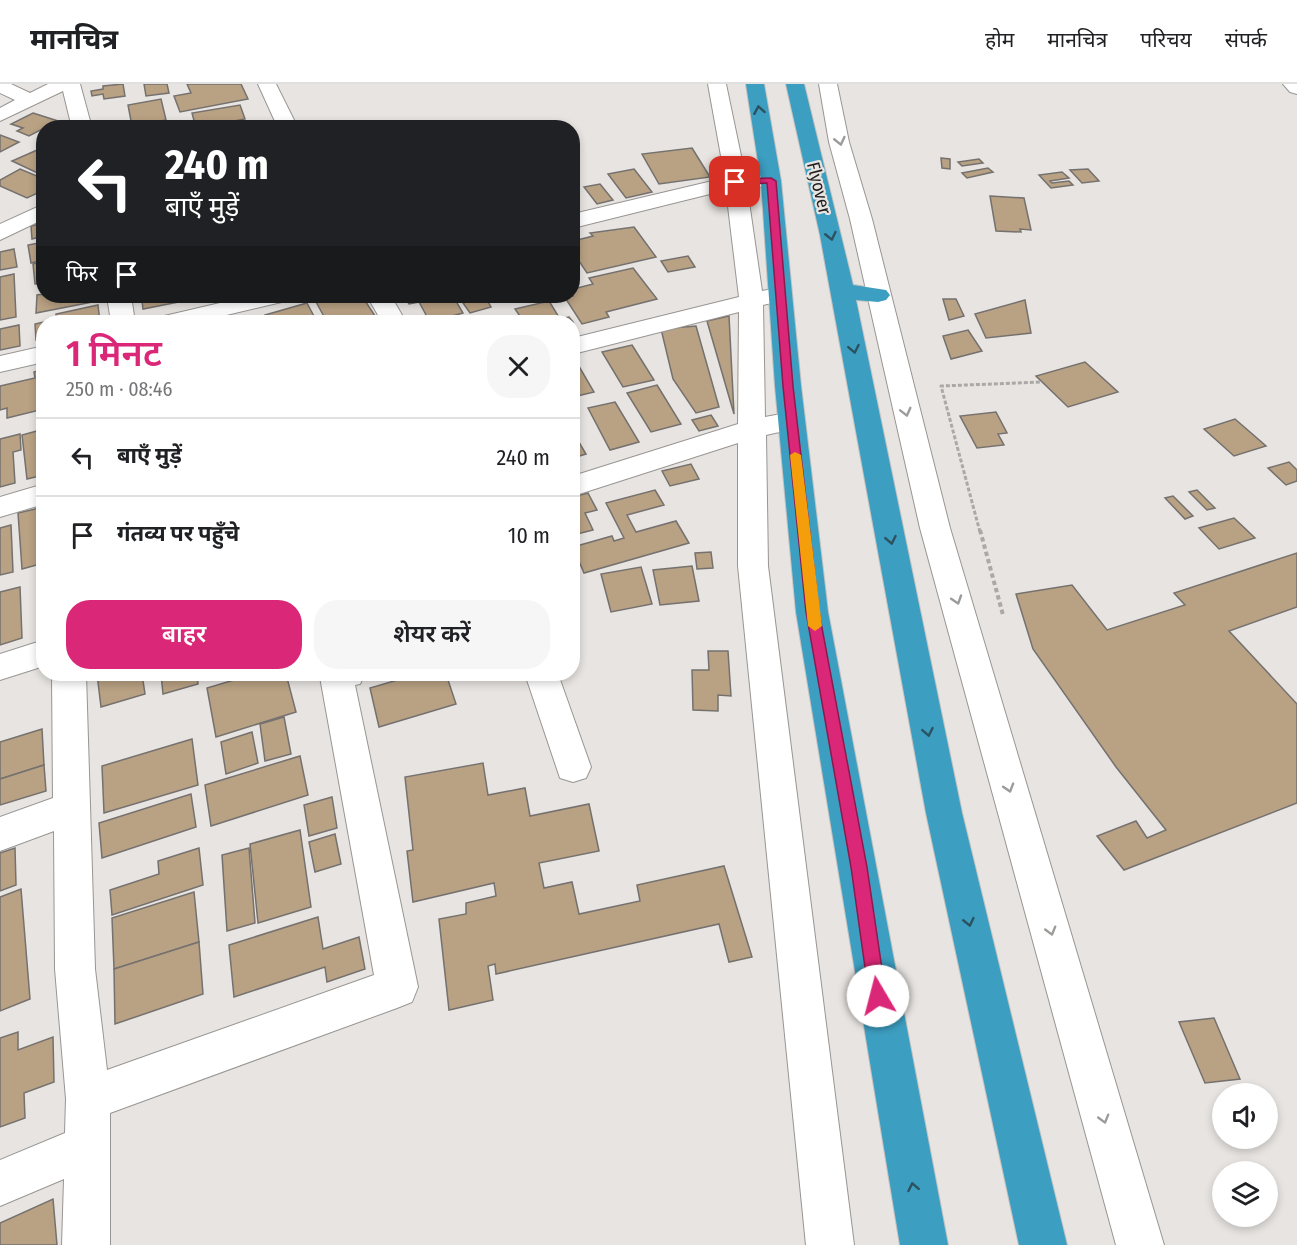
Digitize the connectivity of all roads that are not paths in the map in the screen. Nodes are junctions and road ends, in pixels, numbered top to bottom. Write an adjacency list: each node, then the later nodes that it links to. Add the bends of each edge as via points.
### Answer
1 (63, 84): 11 (street)
2 (71, 84): 14 (street)
3 (267, 84): 15 (street)
4 (717, 84): 17 (street)
5 (755, 84): 16 (highway, one-way to 5)
6 (795, 84): 21 (highway, Flyover, one-way to 21)
7 (828, 84): 22 (street, one-way to 22)
8 (1292, 84): 10 (street)
9 (0, 86): 11 (street)
10 (1297, 88)
11 (25, 97): 12 (street); 13 (street)
12 (0, 104)
13 (0, 115)
14 (80, 120)
15 (284, 120)
16 (771, 181): 17 (street); 23 (highway)
17 (735, 182): 19 (street); 23 (street)
18 (36, 214): 20 (street)
19 (580, 219)
20 (0, 233)
21 (842, 291): 22 (highway); 48 (highway, Flyover, one-way to 48, via 944,813)
22 (878, 295): 49 (street, one-way to 49, via 934,528)
23 (766, 297): 26 (street); 29 (highway); 30 (street)
24 (249, 303): 25 (street)
25 (198, 315)
26 (580, 344)
27 (36, 356): 28 (street)
28 (0, 364)
29 (792, 421): 30 (street); 47 (highway, one-way to 29, via 812,612)
30 (752, 429): 31 (street); 46 (street, via 753,566)
31 (580, 484)
32 (36, 496): 33 (street)
33 (0, 507)
34 (36, 656): 35 (street)
35 (0, 667)
36 (69, 681): 40 (street)
37 (338, 681): 42 (street, via 397,987)
38 (544, 681): 39 (street)
39 (573, 767)
40 (72, 807): 41 (street); 42 (street, via 75,969)
41 (0, 834)
42 (88, 1098): 43 (street)
43 (87, 1147): 44 (street); 45 (street)
44 (0, 1183)
45 (86, 1245)
46 (830, 1245)
47 (924, 1245)
48 (1043, 1245)
49 (1140, 1245)

